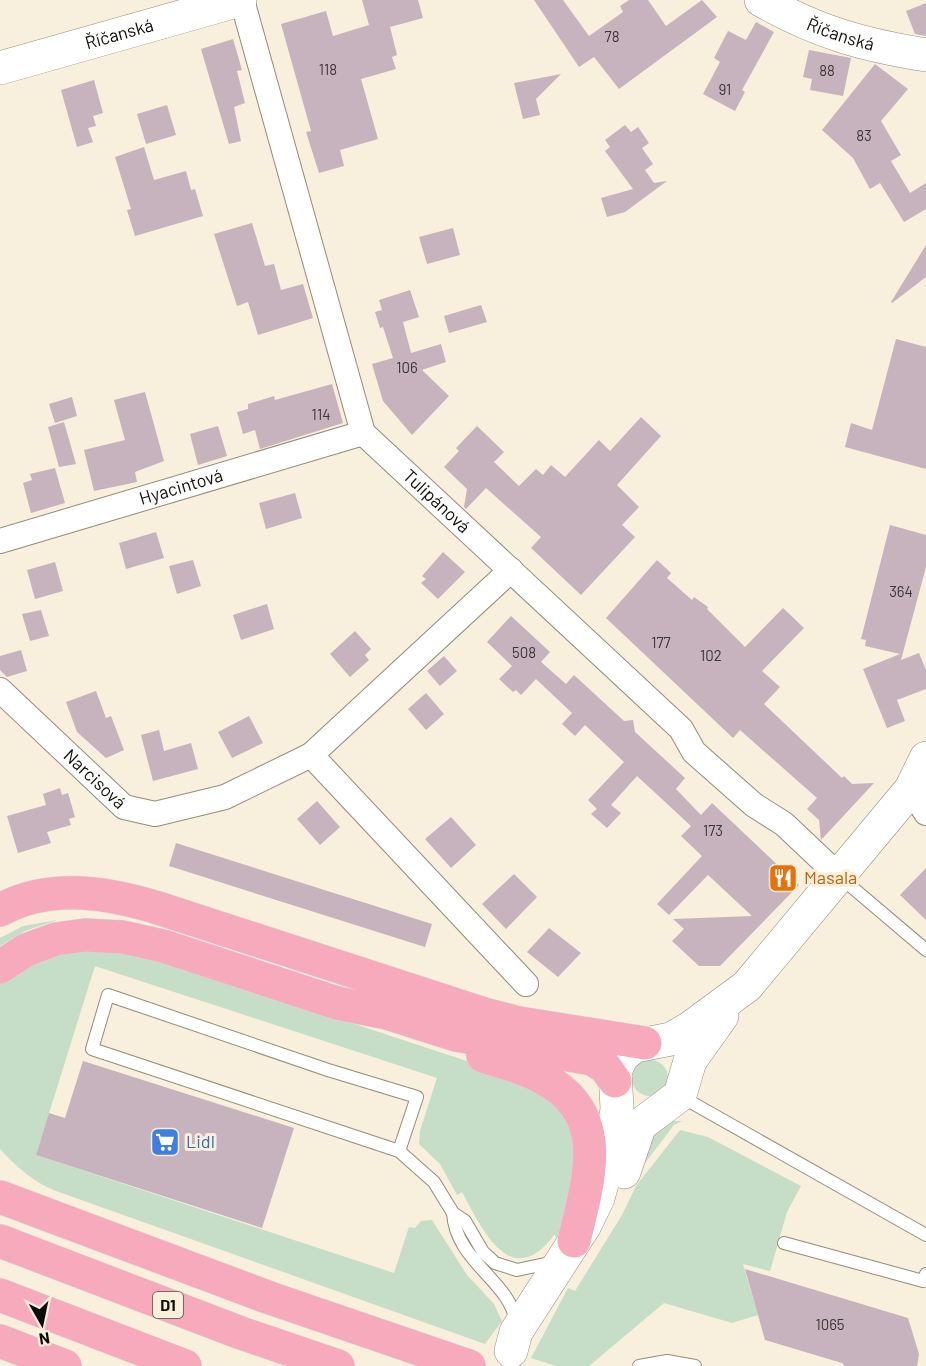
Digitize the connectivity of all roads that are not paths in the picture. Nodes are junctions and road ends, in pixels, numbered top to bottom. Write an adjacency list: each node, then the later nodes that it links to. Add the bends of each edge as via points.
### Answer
1 (241, 0): 4 (street, Říčanská); 5 (street)
2 (761, 0): 3 (street, Říčanská, via 837,37)
3 (926, 55)
4 (0, 68)
5 (363, 433): 6 (street, Hyacintová); 7 (street, Tulipánová)
6 (0, 541)
7 (511, 570): 9 (street, Narcisová); 12 (street, Tulipánová, via 681,729 694,752 754,806 784,824)
8 (0, 690): 9 (street, Narcisová, via 124,807 154,814 225,797)
9 (311, 755): 16 (street)
10 (926, 758): 11 (street)
11 (919, 801): 12 (street)
12 (839, 876): 14 (lane); 17 (street)
13 (0, 910): 19 (highway, via 54,893 114,897 484,1014)
14 (926, 950)
15 (0, 967): 18 (highway, via 26,950 56,939 114,936 163,946)
16 (526, 984)
17 (744, 989): 19 (street, via 671,1039); 21 (street, via 695,1050)
18 (338, 1003): 20 (highway, via 387,1013 471,1039 592,1059 605,1067); 30 (highway, via 383,1025 537,1075 567,1095 585,1124 591,1158)
19 (650, 1043): 20 (street, via 635,1046 622,1056 615,1072); 21 (street, via 673,1051 683,1067)
20 (616, 1085): 21 (street, via 622,1098 637,1109); 30 (street, via 613,1144 604,1182 592,1212)
21 (674, 1095): 26 (lane); 33 (street, via 640,1125 620,1184 593,1238 530,1335 511,1350)
22 (399, 1151): 22 (lane, via 417,1097 108,995 92,1049); 25 (lane, via 434,1182)
23 (0, 1174): 27 (highway)
24 (0, 1197): 27 (highway)
25 (453, 1213): 30 (lane, via 465,1221 488,1258 502,1266 527,1269); 33 (lane, via 453,1226 472,1260 514,1312)
26 (926, 1235)
27 (104, 1236): 38 (highway)
28 (0, 1241): 37 (highway, D1)
29 (784, 1243): 31 (lane, via 923,1281)
30 (568, 1250): 33 (street)
31 (926, 1274)
32 (0, 1295): 36 (highway)
33 (516, 1332)
34 (0, 1341): 35 (highway)
35 (65, 1366)
36 (185, 1366)
37 (338, 1366)
38 (469, 1366)
39 (639, 1366): 40 (lane, via 667,1361)
40 (695, 1366)

